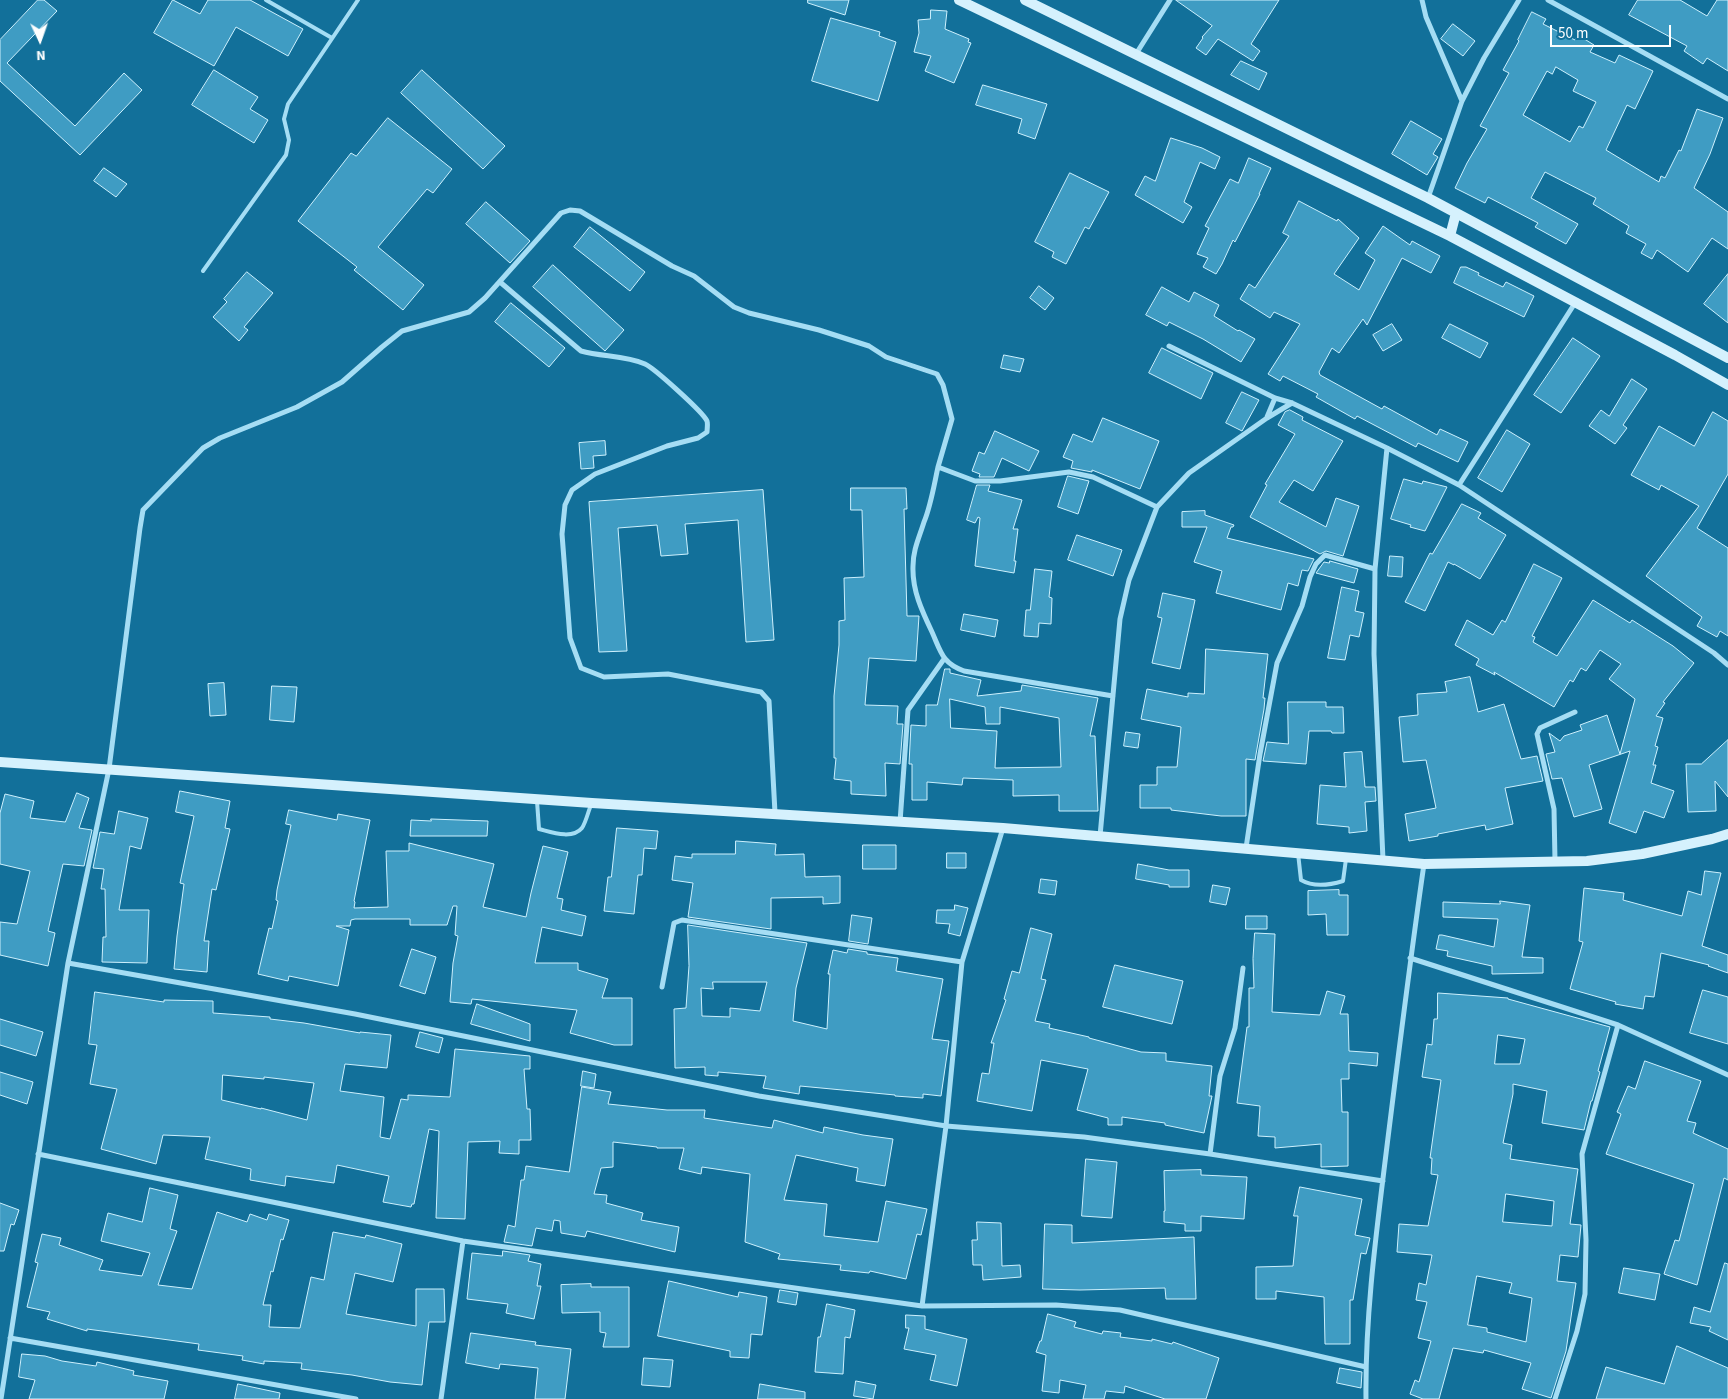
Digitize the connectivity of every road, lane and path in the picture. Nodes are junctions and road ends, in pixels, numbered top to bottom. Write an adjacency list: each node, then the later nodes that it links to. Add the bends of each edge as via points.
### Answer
1 (266, 0): 9 (lane)
2 (358, 0): 9 (lane)
3 (959, 0): 15 (main road)
4 (1025, 0): 10 (main road)
5 (1170, 0): 10 (street)
6 (1422, 0): 12 (street, via 1426,17)
7 (1518, 0): 12 (street)
8 (1548, 0): 11 (street)
9 (332, 38): 16 (lane, via 288,104 284,119 289,140 286,155)
10 (1136, 54): 13 (main road)
11 (1728, 99)
12 (1462, 101): 13 (street)
13 (1428, 198): 14 (main road)
14 (1456, 213): 15 (main road); 20 (main road)
15 (1450, 236): 18 (main road)
16 (202, 271)
17 (500, 282): 26 (street, via 561,213 580,211 694,276 734,306 749,313 869,346 886,357 936,374 943,384 952,418); 35 (street, via 469,312 402,331 342,382 298,407 220,438 204,448 143,510); 38 (street, via 581,352 646,364 699,410 708,422 707,432 698,438 667,446 594,474 572,490 565,505 562,534 570,638 581,668 604,677 668,674 761,692 769,701)
18 (1575, 303): 21 (main road); 27 (street)
19 (1170, 346): 22 (street)
20 (1728, 358)
21 (1728, 385)
22 (1274, 398): 23 (street); 24 (street)
23 (1292, 403): 24 (street); 25 (street)
24 (1267, 418): 28 (street, via 1188,473)
25 (1387, 448): 27 (street); 29 (street)
26 (938, 467): 28 (street, via 975,481 1070,472 1092,477); 30 (street, via 912,567 920,606)
27 (1459, 485): 31 (street)
28 (1157, 507): 32 (street, via 1125,595)
29 (1375, 569): 43 (street, via 1325,555 1310,576 1302,606 1277,663); 46 (street, via 1374,654)
30 (944, 659): 32 (street, via 964,671); 39 (street, via 908,710)
31 (1728, 665)
32 (1113, 696): 42 (street)
33 (1575, 712): 47 (street, via 1540,728 1537,734 1554,808)
34 (0, 762): 35 (main road)
35 (109, 769): 36 (main road); 51 (street)
36 (536, 799): 37 (main road); 37 (lane, via 539,829 554,833 574,834 582,827)
37 (592, 803): 38 (main road)
38 (775, 813): 39 (main road)
39 (900, 822): 40 (main road)
40 (1003, 828): 42 (main road); 50 (street)
41 (1728, 834): 47 (main road, via 1642,854 1587,861)
42 (1100, 837): 43 (main road)
43 (1246, 848): 44 (main road)
44 (1298, 853): 45 (main road); 45 (lane, via 1301,880 1307,884 1343,881)
45 (1346, 857): 46 (main road)
46 (1383, 860): 48 (main road)
47 (1555, 861): 48 (main road)
48 (1424, 864): 49 (street)
49 (1410, 958): 54 (street); 59 (street)
50 (962, 962): 53 (street, via 682,920 674,923); 56 (street)
51 (68, 964): 56 (street, via 355,1014 759,1096); 57 (street)
52 (1244, 968): 58 (street, via 1235,1028 1220,1076)
53 (662, 987)
54 (1618, 1025): 55 (street); 68 (street, via 1582,1154 1585,1294)
55 (1728, 1074)
56 (946, 1126): 58 (street, via 1084,1137); 61 (street)
57 (38, 1154): 60 (street); 62 (street)
58 (1210, 1154): 59 (street)
59 (1383, 1181): 63 (street)
60 (463, 1241): 61 (street); 66 (street)
61 (922, 1306): 63 (street, via 1056,1305 1120,1310)
62 (10, 1338): 64 (street); 65 (street)
63 (1366, 1367): 67 (street)
64 (1, 1399)
65 (356, 1399)
66 (441, 1399)
67 (1366, 1399)
68 (1555, 1399)

